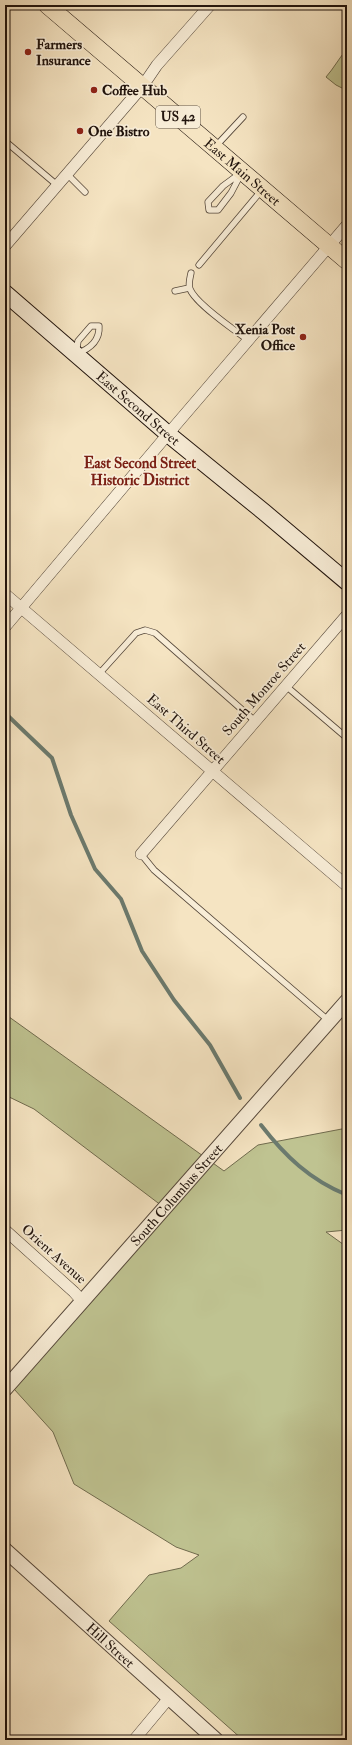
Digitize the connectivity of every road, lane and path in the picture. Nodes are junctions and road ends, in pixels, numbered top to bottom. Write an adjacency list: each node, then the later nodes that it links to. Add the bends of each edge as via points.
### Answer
1 (47, 5): 3 (main road, East Main Street / US 42)
2 (210, 5): 3 (street, via 157,65)
3 (142, 87): 6 (main road, East Main Street / US 42); 8 (street)
4 (243, 117): 6 (lane)
5 (5, 141): 9 (lane)
6 (214, 148): 7 (main road, East Main Street / US 42)
7 (242, 172): 7 (lane, via 223,186 208,202 209,210 218,210); 10 (main road, East Main Street / US 42)
8 (67, 174): 9 (street); 11 (lane)
9 (57, 186): 13 (street)
10 (263, 189): 14 (main road, East Main Street / US 42); 16 (lane)
11 (86, 192)
12 (347, 225): 14 (street)
13 (5, 246)
14 (329, 246): 15 (main road, East Main Street / US 42); 21 (street)
15 (347, 261)
16 (199, 265)
17 (191, 274): 18 (lane)
18 (189, 288): 19 (lane); 21 (lane, via 194,296 224,323)
19 (175, 291)
20 (5, 293): 22 (main road, East Second Street)
21 (248, 340): 23 (street)
22 (76, 354): 22 (lane, via 88,350 100,335 99,326 91,326 78,341); 23 (main road, East Second Street)
23 (168, 434): 24 (main road, East Second Street); 26 (street)
24 (347, 582)
25 (5, 594): 26 (street, East Third Street)
26 (21, 607): 28 (street); 29 (street, East Third Street)
27 (347, 616): 30 (street, South Monroe Street)
28 (5, 628)
29 (99, 674): 31 (lane, via 136,633 144,630 155,633); 33 (street, East Third Street)
30 (286, 686): 31 (street, South Monroe Street); 32 (lane)
31 (256, 722): 33 (street, South Monroe Street)
32 (347, 738)
33 (213, 772): 34 (street, South Monroe Street); 35 (street, East Third Street)
34 (141, 854): 37 (lane, via 154,870)
35 (347, 886)
36 (347, 1001): 37 (street, South Columbus Street)
37 (329, 1021): 39 (street, South Columbus Street)
38 (5, 1230): 39 (street, Orient Avenue)
39 (82, 1302): 40 (street, South Columbus Street)
40 (5, 1389)
41 (5, 1550): 42 (street, Hill Street)
42 (169, 1698): 43 (street); 44 (street, Hill Street)
43 (134, 1740)
44 (216, 1740)

